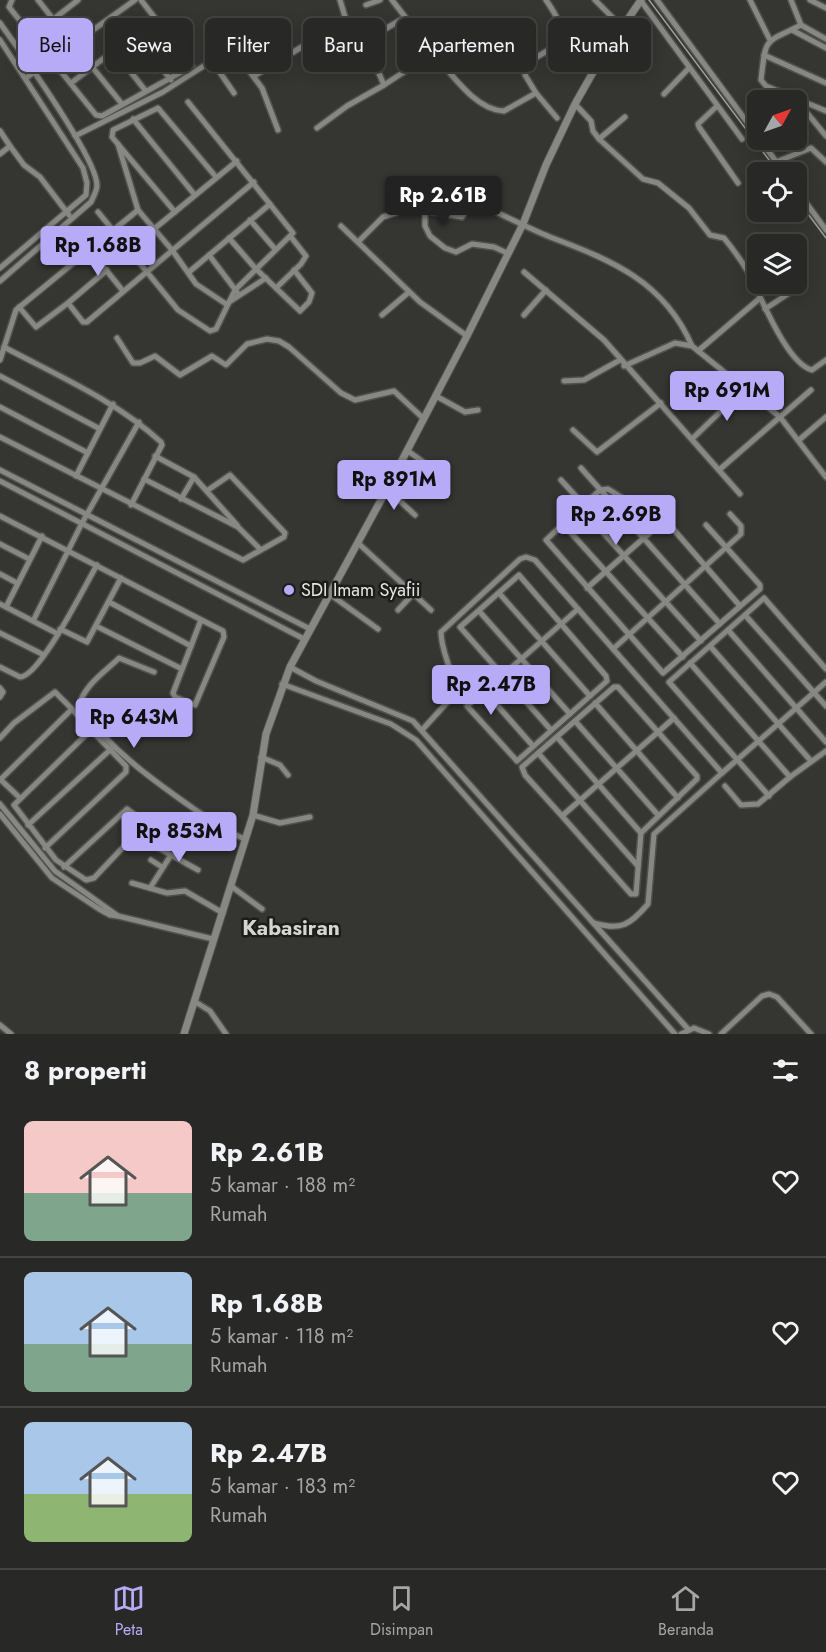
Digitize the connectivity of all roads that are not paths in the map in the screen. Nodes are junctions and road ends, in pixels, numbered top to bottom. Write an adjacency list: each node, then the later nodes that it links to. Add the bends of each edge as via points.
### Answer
1 (12, 0): 18 (street, via 9,7)
2 (38, 0): 19 (street)
3 (135, 0): 28 (street)
4 (141, 0): 21 (street)
5 (340, 0): 22 (street)
6 (380, 0): 16 (street)
7 (392, 0): 23 (street)
8 (546, 0): 36 (street, via 559,23 561,39)
9 (596, 0): 24 (street)
10 (641, 0): 25 (street); 40 (street)
11 (657, 0): 75 (street)
12 (750, 0): 32 (street)
13 (791, 0): 27 (street)
14 (810, 0): 17 (street)
15 (75, 1): 20 (street)
16 (366, 5)
17 (826, 8)
18 (18, 18)
19 (52, 18)
20 (54, 18)
21 (155, 18)
22 (345, 18)
23 (404, 18)
24 (613, 18)
25 (628, 18)
26 (0, 23): 53 (street)
27 (801, 25): 29 (street); 30 (street)
28 (93, 30)
29 (792, 30): 32 (street); 34 (street)
30 (826, 39)
31 (0, 40): 55 (street)
32 (770, 40): 35 (street)
33 (303, 46): 54 (street)
34 (826, 48)
35 (764, 56): 58 (street); 61 (street, via 763,84)
36 (536, 57)
37 (105, 59): 39 (street)
38 (205, 65): 79 (street, via 163,92)
39 (93, 68): 67 (street)
40 (689, 68): 64 (street); 69 (street)
41 (61, 72): 57 (street)
42 (87, 72): 57 (street)
43 (131, 72): 60 (street)
44 (165, 72): 56 (street)
45 (184, 72): 56 (street)
46 (220, 72): 62 (street)
47 (251, 72): 54 (street)
48 (378, 72): 59 (street)
49 (404, 72): 59 (street)
50 (450, 72): 63 (street, via 468,91 496,110 509,110)
51 (526, 72): 63 (street)
52 (595, 72): 68 (street)
53 (34, 73): 55 (street); 79 (street)
54 (254, 76): 77 (street, via 268,100)
55 (26, 78): 95 (street, via 83,168)
56 (171, 80): 60 (street)
57 (71, 83): 67 (street, via 96,115 102,116)
58 (826, 83)
59 (384, 85): 76 (street)
60 (145, 90): 67 (street)
61 (777, 90)
62 (234, 93)
63 (536, 93): 73 (street)
64 (664, 94)
65 (188, 102): 87 (street)
66 (807, 102): 70 (street)
67 (122, 104)
68 (575, 104): 81 (street, via 591,121); 106 (street)
69 (717, 106): 82 (street); 93 (street, via 699,127)
70 (826, 111)
71 (807, 113): 80 (street)
72 (625, 117): 81 (street)
73 (557, 118)
74 (133, 119): 83 (street, via 113,130 112,137); 90 (street, via 158,108); 94 (street)
75 (747, 123)
76 (317, 128)
77 (278, 130)
78 (0, 131): 84 (street)
79 (75, 136): 97 (street, via 97,184)
80 (826, 136)
81 (600, 139): 135 (street, via 643,179 658,183 689,208 710,235 724,238 749,274)
82 (742, 139)
83 (118, 144): 100 (street); 102 (street)
84 (10, 146): 86 (street); 101 (street)
85 (767, 150): 88 (street)
86 (0, 154)
87 (237, 161): 90 (street); 91 (street)
88 (776, 162): 89 (street, via 811,148)
89 (826, 162)
90 (216, 177): 94 (street)
91 (254, 182): 98 (street); 116 (street)
92 (399, 183): 96 (street)
93 (738, 183)
94 (194, 194): 102 (street)
95 (86, 195): 97 (street); 101 (street)
96 (416, 200): 103 (street); 113 (street, via 383,217)
97 (91, 202): 104 (street); 109 (street)
98 (270, 204): 105 (street); 112 (street, via 292,230)
99 (807, 204): 110 (street)
100 (138, 210): 108 (street); 109 (street)
101 (67, 212): 104 (street); 119 (street)
102 (174, 212): 108 (street)
103 (425, 212): 106 (street, via 462,217 474,202); 117 (street, via 427,231 445,248 456,252 472,244)
104 (72, 219): 127 (street)
105 (250, 220): 111 (street); 114 (street)
106 (523, 224): 117 (street); 145 (street, via 613,261 638,278 669,309)
107 (341, 226): 113 (street)
108 (154, 229): 116 (street)
109 (113, 230): 115 (street); 123 (street)
110 (826, 230)
111 (230, 237): 118 (street); 120 (street)
112 (291, 237): 114 (street); 122 (street, via 306,256)
113 (358, 242): 132 (street)
114 (275, 249): 120 (street)
115 (90, 250): 121 (street); 138 (street)
116 (172, 250): 123 (street); 124 (street)
117 (507, 253): 142 (street)
118 (209, 255): 124 (street); 129 (street)
119 (0, 268)
120 (256, 269): 126 (street); 129 (street)
121 (107, 270): 131 (street); 136 (street)
122 (294, 270): 128 (street); 128 (street, via 312,293 302,310 298,311)
123 (147, 272): 131 (street); 137 (street, via 178,310 210,331 216,329)
124 (189, 272): 137 (street, via 201,288)
125 (524, 272): 130 (street)
126 (266, 278): 128 (street); 134 (street)
127 (0, 281)
128 (276, 288)
129 (235, 290): 134 (street); 137 (street)
130 (546, 290): 141 (street); 147 (street, via 604,340)
131 (123, 291): 136 (street, via 87,322)
132 (409, 292): 140 (street); 142 (street)
133 (788, 294): 139 (street)
134 (240, 296): 137 (street)
135 (759, 299): 139 (street); 145 (street)
136 (68, 303): 138 (street, via 38,327)
137 (226, 304)
138 (19, 307): 144 (street, via 13,313)
139 (765, 309): 148 (street, via 796,361 812,370)
140 (382, 315)
141 (524, 315)
142 (467, 336): 154 (street)
143 (117, 338): 161 (street, via 133,363 155,356 180,375 212,356 226,365 247,344 258,339 279,341 341,393 364,400 394,391)
144 (4, 347): 146 (street); 155 (street)
145 (695, 348): 149 (street, via 675,343); 152 (street)
146 (0, 360)
147 (620, 360): 149 (street); 151 (street, via 584,380)
148 (826, 360)
149 (624, 366): 156 (street)
150 (0, 376): 163 (street)
151 (564, 381)
152 (745, 388): 159 (street); 166 (street)
153 (812, 390): 159 (street)
154 (436, 396): 158 (street, via 465,412); 161 (street)
155 (113, 404): 162 (street); 163 (street)
156 (661, 404): 164 (street, via 597,452); 166 (street)
157 (0, 407): 169 (street)
158 (478, 410)
159 (780, 417): 167 (street); 174 (street)
160 (826, 417): 167 (street)
161 (424, 419): 168 (street)
162 (139, 422): 170 (street, via 162,443); 181 (street)
163 (100, 429): 169 (street)
164 (573, 430)
165 (0, 437): 175 (street)
166 (693, 438): 174 (street)
167 (798, 440): 177 (street)
168 (408, 451): 172 (street); 182 (street)
169 (88, 453): 175 (street)
170 (155, 456): 176 (street); 178 (street)
171 (581, 468): 184 (street)
172 (433, 469)
173 (0, 470): 189 (street)
174 (719, 470): 185 (street)
175 (76, 476): 181 (street)
176 (194, 477): 183 (street); 186 (street)
177 (826, 477)
178 (144, 479): 186 (street); 187 (street)
179 (561, 480): 188 (street)
180 (0, 481): 194 (street)
181 (101, 488): 187 (street); 189 (street)
182 (387, 489): 191 (street); 200 (street)
183 (208, 490): 197 (street); 203 (street, via 230,475 285,533)
184 (600, 490): 188 (street); 193 (street, via 608,489); 199 (street)
185 (740, 494)
186 (181, 499): 197 (street)
187 (130, 505): 203 (street, via 243,561)
188 (582, 506): 195 (street); 205 (street)
189 (88, 513): 194 (street); 233 (street)
190 (730, 514): 202 (street, via 742,531)
191 (415, 515)
192 (0, 516): 198 (street)
193 (662, 522): 199 (street); 208 (street)
194 (82, 523): 204 (street); 239 (street)
195 (562, 523): 209 (street); 214 (street, via 547,543)
196 (706, 525): 202 (street)
197 (238, 527): 203 (street)
198 (42, 536): 204 (street); 206 (street)
199 (643, 538): 205 (street); 213 (street)
200 (358, 543): 215 (street); 217 (street)
201 (0, 544): 206 (street)
202 (726, 548): 208 (street); 221 (street, via 760,587)
203 (260, 549)
204 (69, 550): 207 (street); 229 (street)
205 (624, 555): 209 (street); 218 (street)
206 (29, 559): 212 (street)
207 (97, 565): 211 (street); 236 (street)
208 (705, 566): 213 (street); 221 (street)
209 (606, 571): 214 (street); 227 (street)
210 (0, 574): 212 (street)
211 (121, 578): 219 (street); 228 (street)
212 (17, 583): 220 (street)
213 (685, 585): 218 (street); 231 (street)
214 (586, 588): 238 (street)
215 (414, 593): 223 (street); 224 (street)
216 (499, 593): 225 (street); 230 (street, via 519,575); 240 (street)
217 (331, 595): 233 (street); 234 (street)
218 (666, 602): 227 (street); 241 (street)
219 (109, 603): 232 (street); 242 (street)
220 (3, 606): 229 (street)
221 (740, 606): 231 (street)
222 (578, 609): 230 (street); 244 (street); 272 (street, via 535,560 526,556 520,559 441,632 454,694)
223 (398, 610)
224 (431, 610)
225 (479, 611): 247 (street); 255 (street, via 460,627)
226 (746, 615): 235 (street); 252 (street, via 764,598); 260 (street)
227 (648, 618): 238 (street); 246 (street)
228 (201, 620): 242 (street); 251 (street, via 225,634 195,705 173,696)
229 (33, 621): 236 (street)
230 (561, 624): 240 (street); 261 (street, via 606,676 607,681)
231 (720, 624): 241 (street)
232 (96, 626): 236 (street, via 85,642); 251 (street)
233 (310, 629): 239 (street)
234 (378, 629)
235 (728, 630): 243 (street); 265 (street)
236 (59, 631): 245 (street)
237 (0, 633): 245 (street)
238 (629, 635): 244 (street); 246 (street, via 663,673)
239 (304, 639): 250 (street)
240 (541, 641): 247 (street); 261 (street)
241 (701, 641): 246 (street)
242 (191, 646): 251 (street)
243 (710, 646): 248 (street); 270 (street)
244 (613, 649): 268 (street)
245 (44, 655): 249 (street, via 23,678)
246 (683, 657)
247 (521, 659): 255 (street); 267 (street)
248 (690, 663): 277 (street); 285 (street, via 669,682)
249 (0, 667)
250 (290, 667): 257 (street); 272 (street, via 413,721)
251 (182, 669)
252 (826, 669)
253 (467, 671): 259 (street)
254 (154, 672): 306 (street, via 119,658 93,682 79,706 152,781)
255 (503, 675): 259 (street); 273 (street)
256 (826, 682): 260 (street)
257 (282, 684): 284 (street); 329 (street, via 391,724 416,740)
258 (0, 688): 262 (street)
259 (485, 691): 279 (street); 279 (street, via 467,706 476,718 514,760)
260 (814, 692): 264 (street); 265 (street)
261 (590, 696): 267 (street)
262 (0, 697)
263 (595, 703): 269 (street); 274 (street, via 618,687); 281 (street)
264 (826, 706)
265 (796, 708): 270 (street); 278 (street)
266 (72, 709): 271 (street); 276 (street, via 55,692); 291 (street)
267 (570, 714): 273 (street)
268 (674, 718): 274 (street); 288 (street)
269 (575, 721): 275 (street); 287 (street)
270 (778, 724): 277 (street); 286 (street)
271 (91, 730): 280 (street); 295 (street)
272 (422, 730): 321 (street)
273 (551, 730): 279 (street)
274 (658, 732): 281 (street); 296 (street, via 697,776 697,781)
275 (556, 737): 283 (street); 292 (street)
276 (0, 738)
277 (758, 741): 285 (street); 290 (street)
278 (826, 742)
279 (533, 746)
280 (111, 749): 304 (street); 308 (street, via 126,766 126,772)
281 (636, 750): 287 (street); 296 (street)
282 (826, 751): 286 (street)
283 (538, 753): 297 (street); 302 (street, via 522,770)
284 (261, 757): 289 (street, via 280,765); 300 (street)
285 (737, 760): 288 (street); 294 (street)
286 (811, 761): 290 (street)
287 (616, 768): 292 (street); 301 (street)
288 (722, 773): 321 (street, via 654,834 648,904 621,927 613,929)
289 (288, 775)
290 (790, 777): 294 (street)
291 (0, 780): 295 (street)
292 (598, 784): 297 (street); 305 (street)
293 (725, 786): 294 (street, via 741,805 758,804)
294 (769, 796)
295 (20, 798): 304 (street, via 14,805)
296 (678, 798): 301 (street)
297 (580, 800): 302 (street); 313 (street)
298 (0, 804): 320 (street, via 55,871)
299 (0, 814): 320 (street, via 52,879 104,912)
300 (253, 815): 303 (street, via 280,823); 306 (street)
301 (658, 815): 305 (street)
302 (562, 816): 313 (street, via 634,895)
303 (310, 817)
304 (28, 825): 308 (street)
305 (641, 832): 313 (street)
306 (246, 839): 316 (street)
307 (157, 847): 309 (street)
308 (45, 848): 311 (street)
309 (171, 855): 312 (street); 314 (street)
310 (151, 860): 312 (street)
311 (64, 867): 311 (street, via 126,809 146,824 94,878 86,880)
312 (162, 867): 317 (street)
313 (639, 867)
314 (198, 870)
315 (132, 883): 317 (street)
316 (231, 886): 318 (street); 319 (street)
317 (150, 888): 319 (street, via 185,891)
318 (262, 909)
319 (223, 913): 322 (street)
320 (118, 915): 322 (street)
321 (594, 923): 325 (street)
322 (213, 939): 323 (street)
323 (194, 1001): 327 (street); 328 (street, via 210,1011)
324 (0, 1025): 326 (street)
325 (688, 1029): 330 (street); 331 (street)
326 (10, 1034)
327 (184, 1034)
328 (226, 1034)
329 (675, 1034)
330 (681, 1034)
331 (709, 1034)
332 (721, 1034): 333 (street, via 762,996 770,994)
333 (811, 1034)

